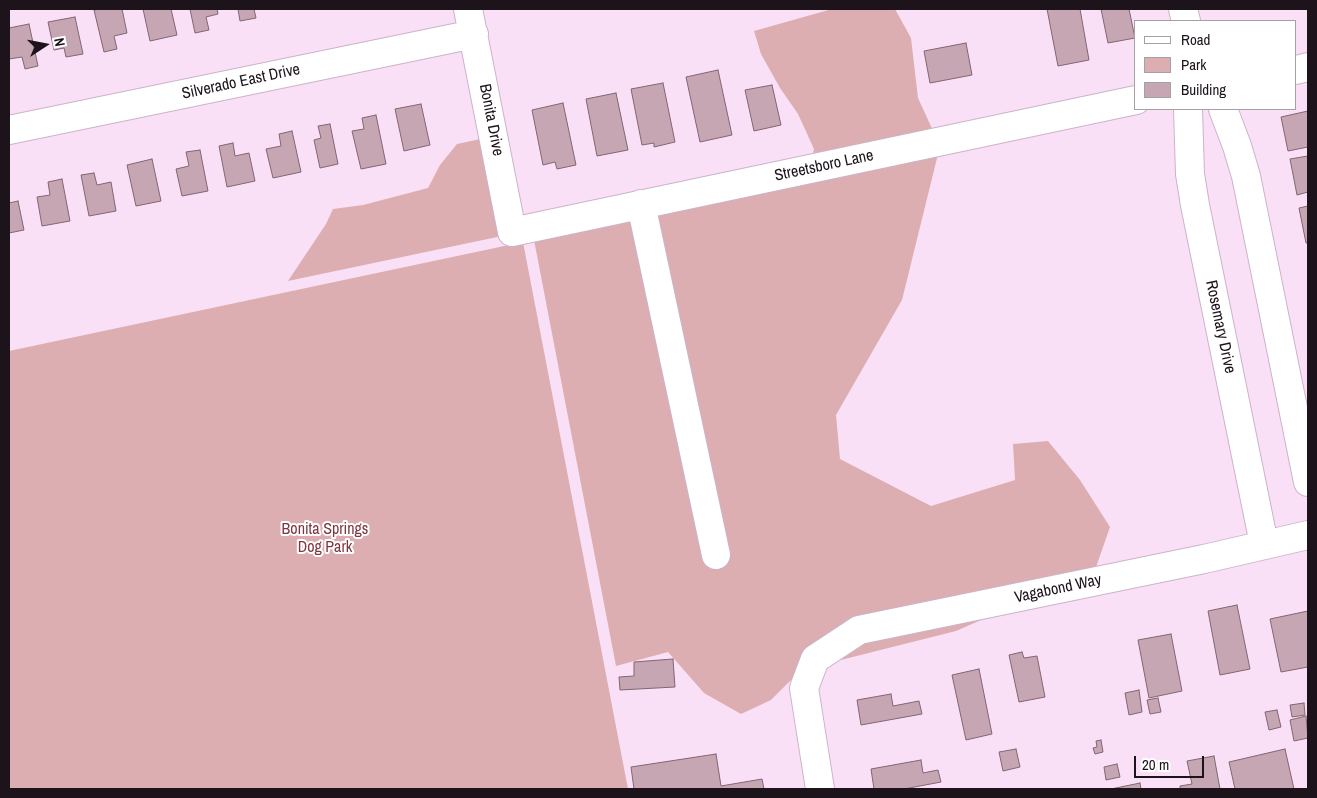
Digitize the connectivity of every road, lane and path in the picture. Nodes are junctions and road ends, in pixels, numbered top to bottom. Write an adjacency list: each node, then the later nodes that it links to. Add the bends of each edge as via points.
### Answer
1 (471, 21): 5 (street, Silverado East Drive); 7 (street, Bonita Drive)
2 (1134, 100): 6 (street, Streetsboro Lane)
3 (1188, 110): 10 (street, Rosemary Drive, via 1194,205)
4 (1223, 110): 8 (street, via 1246,176)
5 (9, 130)
6 (641, 204): 7 (street, Streetsboro Lane); 11 (street)
7 (512, 232)
8 (1308, 482)
9 (1308, 535): 10 (street, Vagabond Way)
10 (1264, 544): 12 (street, Vagabond Way, via 859,630 816,659 804,688)
11 (716, 555)
12 (820, 789)

